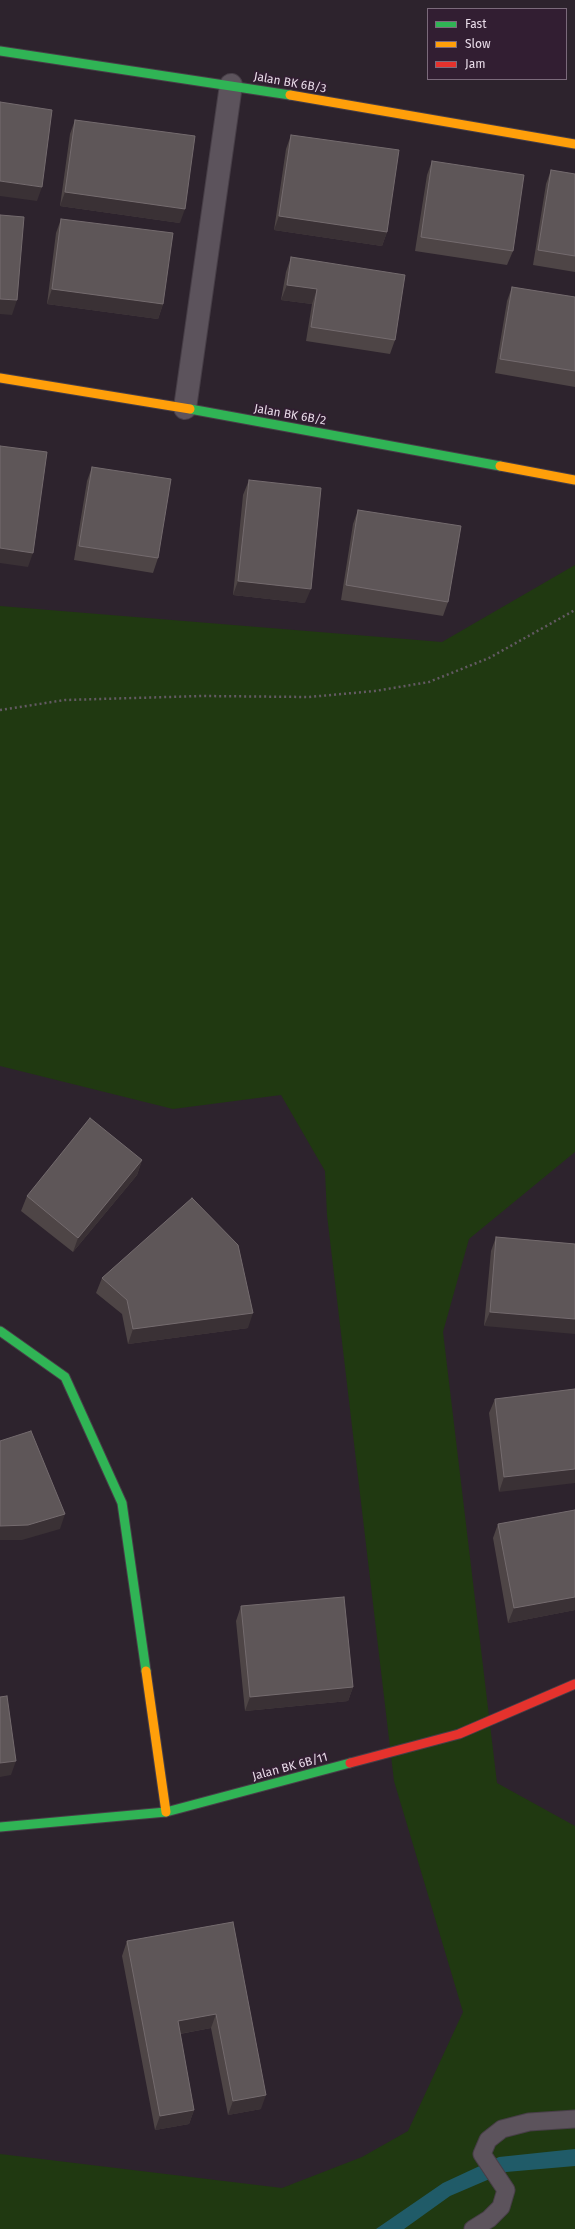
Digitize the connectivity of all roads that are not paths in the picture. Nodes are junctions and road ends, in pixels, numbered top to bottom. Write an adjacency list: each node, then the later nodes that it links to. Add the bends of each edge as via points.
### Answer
1 (0, 51): 2 (street, Jalan BK 6B/3)
2 (231, 85): 3 (street, Jalan BK 6B/3); 5 (street)
3 (575, 144)
4 (0, 378): 5 (street, Jalan BK 6B/2)
5 (185, 408): 6 (street, Jalan BK 6B/2)
6 (575, 480)
7 (0, 1331): 9 (street, via 65,1377 122,1503)
8 (575, 1684): 9 (street, Jalan BK 6B/11, via 459,1734)
9 (166, 1812): 10 (street, Jalan BK 6B/11)
10 (0, 1827)
11 (575, 2119): 12 (lane, via 530,2122 502,2129 488,2140 482,2154 506,2190 502,2207)
12 (473, 2229)

